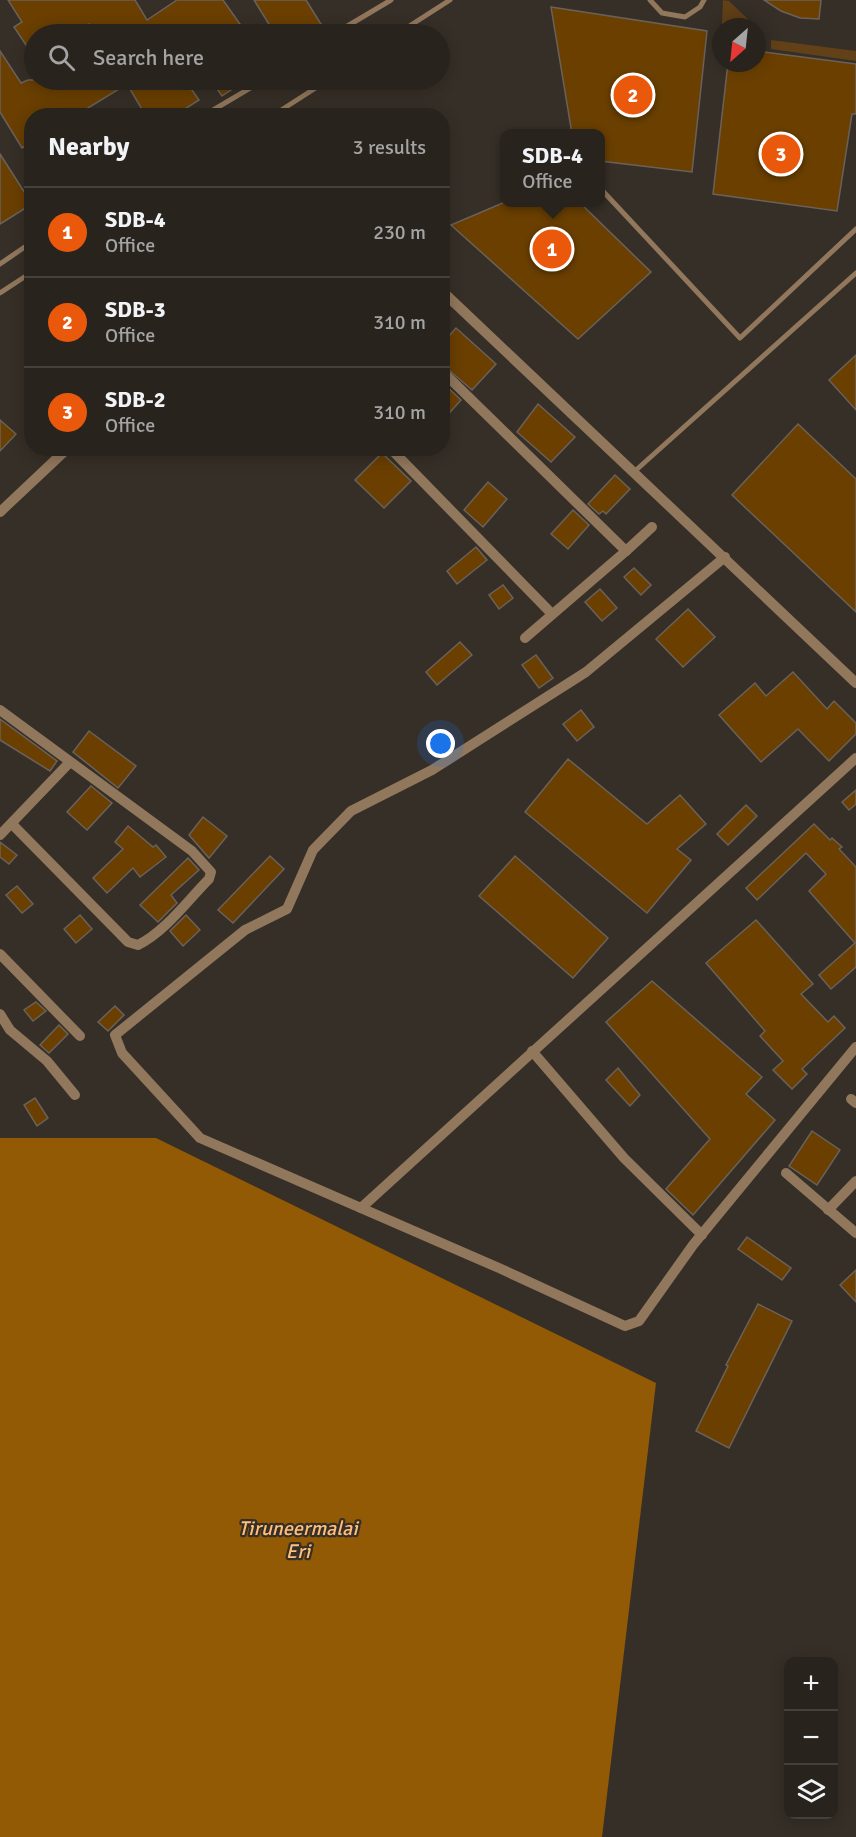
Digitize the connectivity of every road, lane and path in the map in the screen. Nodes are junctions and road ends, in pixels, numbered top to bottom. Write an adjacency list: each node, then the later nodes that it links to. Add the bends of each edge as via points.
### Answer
1 (391, 0): 5 (lane)
2 (450, 0): 6 (lane)
3 (650, 0): 4 (lane, via 662,13 685,17)
4 (704, 0)
5 (351, 24)
6 (413, 24)
7 (247, 90): 9 (lane)
8 (313, 90): 10 (lane)
9 (218, 108)
10 (285, 108)
11 (605, 193): 12 (lane, via 740,338)
12 (856, 229)
13 (24, 248): 14 (lane)
14 (0, 264)
15 (856, 273): 22 (lane)
16 (24, 277): 17 (lane)
17 (0, 293)
18 (450, 298): 22 (street)
19 (450, 379): 25 (street)
20 (60, 456): 23 (street)
21 (398, 456): 27 (street)
22 (635, 471): 26 (street)
23 (0, 512)
24 (652, 527): 25 (street)
25 (626, 551): 27 (street)
26 (725, 557): 29 (street); 43 (street, via 586,672 432,770 351,811 313,850 287,909 244,930 115,1035 122,1053 200,1138)
27 (552, 614): 28 (street)
28 (525, 638)
29 (856, 683)
30 (0, 710): 32 (street)
31 (856, 758): 39 (street)
32 (69, 763): 33 (street); 33 (street, via 192,851 211,872 208,879 138,945 128,942)
33 (12, 824): 34 (street)
34 (0, 835)
35 (0, 954): 37 (street)
36 (0, 1014): 40 (street, via 10,1030 47,1061)
37 (80, 1036)
38 (856, 1047): 46 (street)
39 (532, 1051): 43 (street); 46 (street, via 624,1158)
40 (75, 1095)
41 (786, 1173): 44 (street)
42 (856, 1181): 44 (street)
43 (361, 1208): 46 (street, via 625,1326 639,1321)
44 (828, 1210): 45 (street)
45 (856, 1233)
46 (702, 1235)

